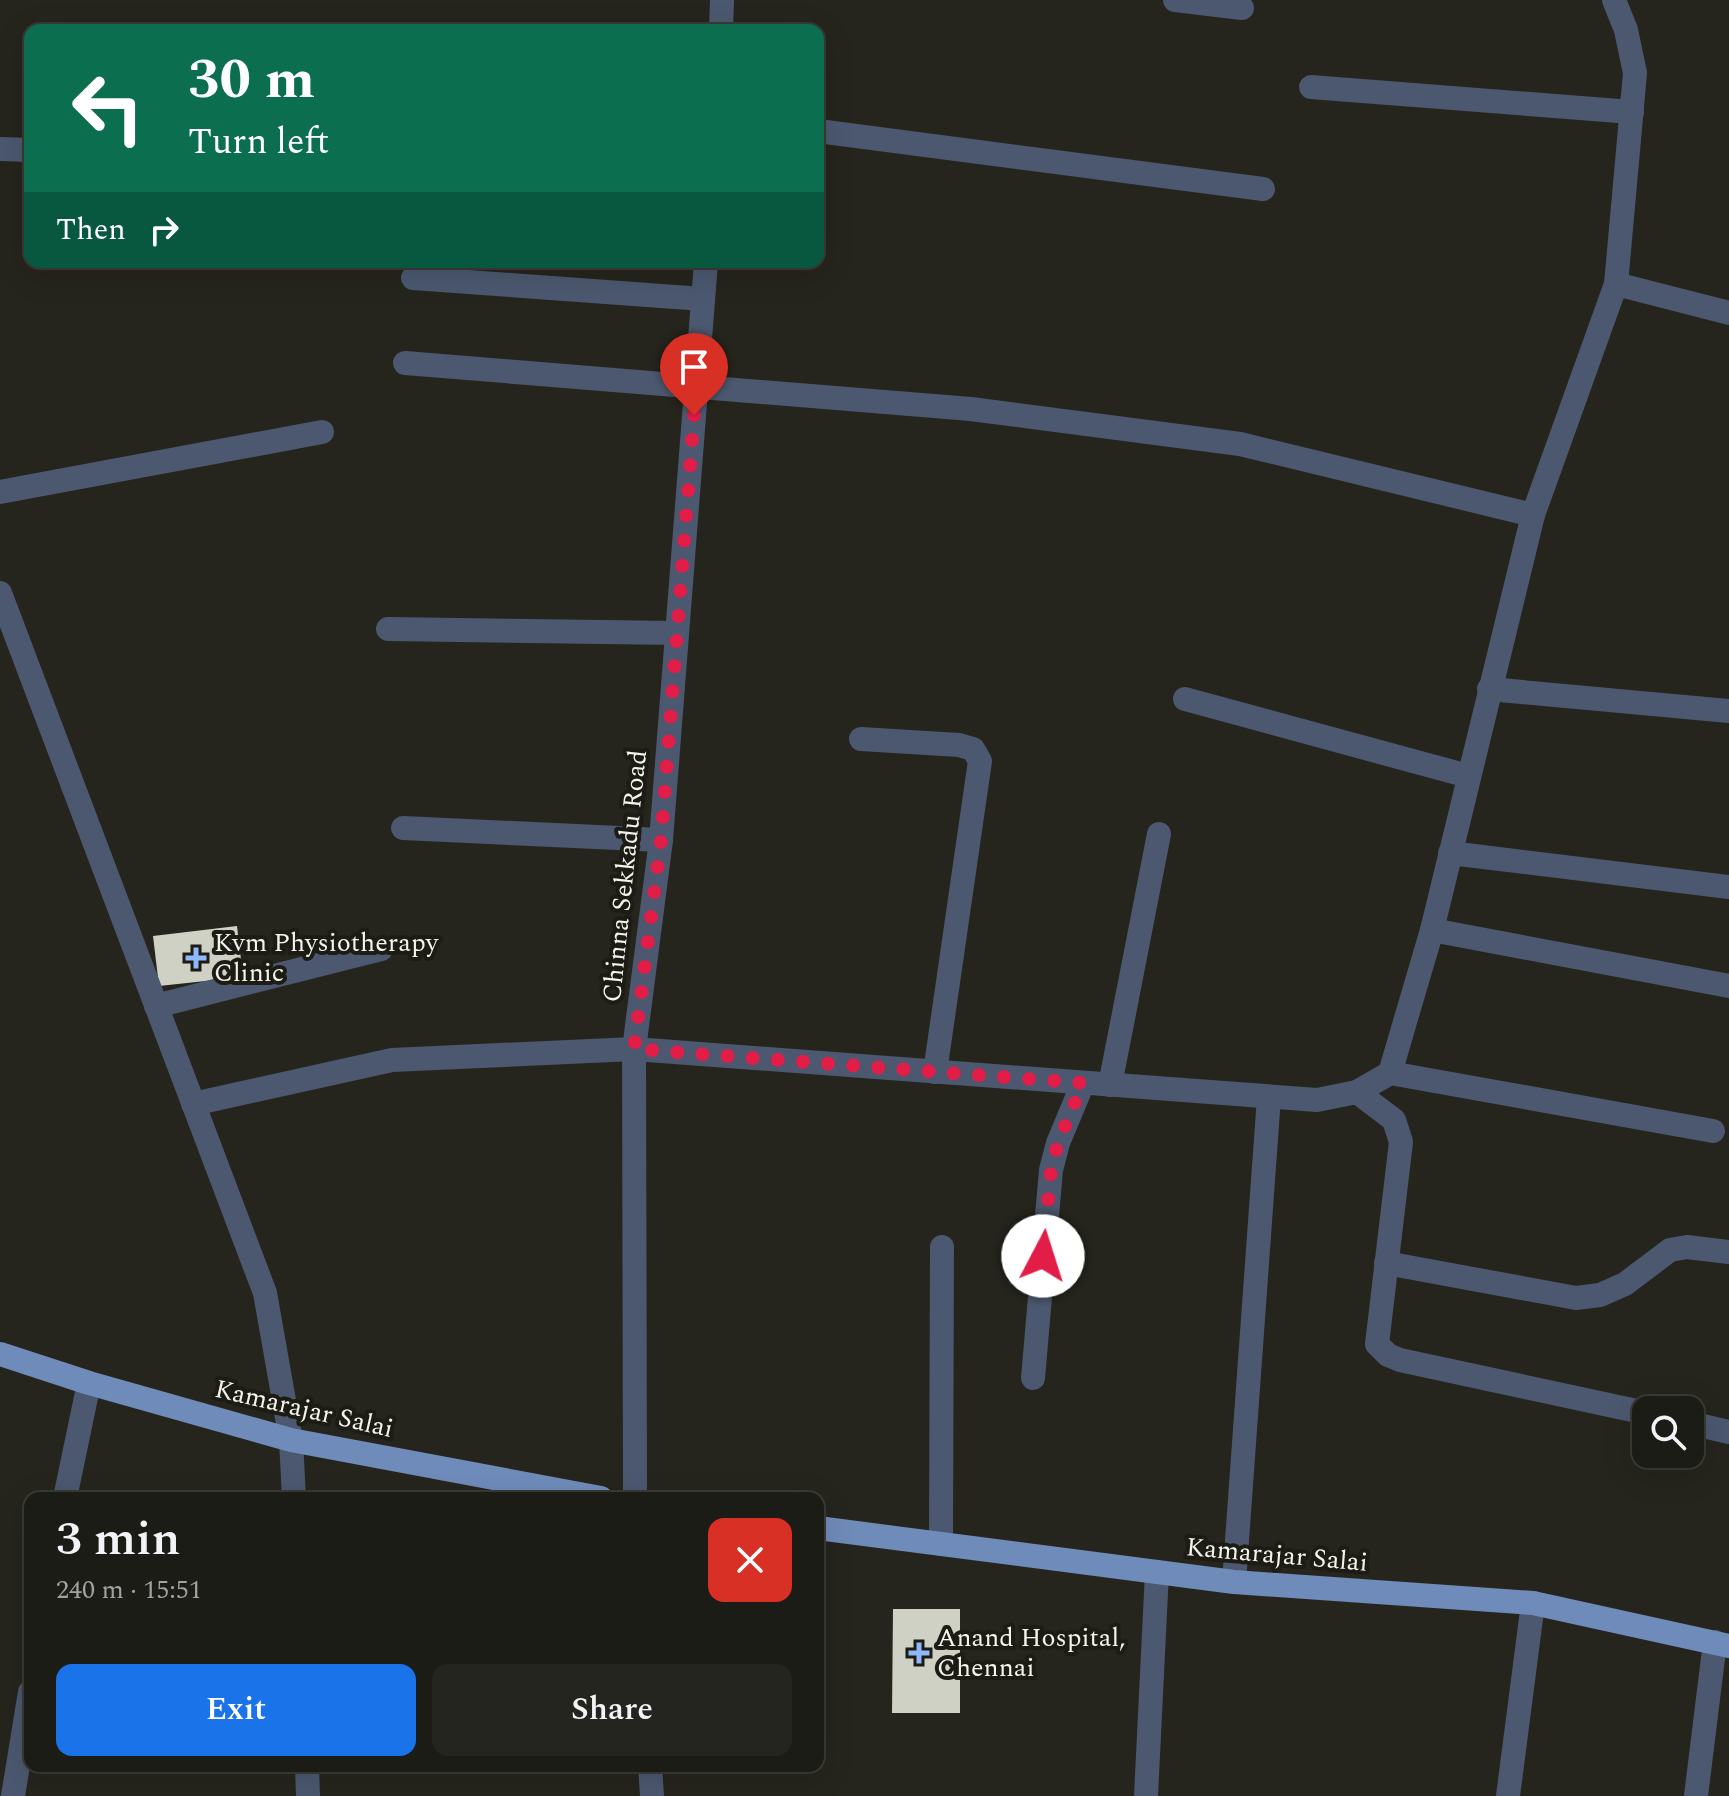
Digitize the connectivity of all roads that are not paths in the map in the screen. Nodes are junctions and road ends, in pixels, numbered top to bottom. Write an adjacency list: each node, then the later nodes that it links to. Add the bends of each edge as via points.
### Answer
1 (722, 0): 5 (street)
2 (1175, 0): 4 (street)
3 (1614, 0): 7 (street, via 1635,73)
4 (1242, 8)
5 (721, 24)
6 (1311, 87): 7 (street)
7 (1632, 112): 14 (street)
8 (824, 132): 11 (street)
9 (0, 149): 10 (street)
10 (24, 150)
11 (1263, 189)
12 (706, 268): 15 (street, Chinna Sekkadu Road)
13 (413, 278): 15 (street)
14 (1616, 284): 16 (street); 21 (street)
15 (703, 299): 18 (street, Chinna Sekkadu Road)
16 (1729, 313)
17 (405, 363): 18 (street)
18 (696, 384): 21 (street, via 971,409 1240,444); 24 (street, Chinna Sekkadu Road)
19 (322, 432): 20 (street)
20 (0, 492)
21 (1533, 515): 25 (street)
22 (0, 593): 38 (street)
23 (388, 629): 24 (street)
24 (677, 633): 32 (street, Chinna Sekkadu Road)
25 (1489, 689): 27 (street); 29 (street)
26 (1185, 699): 29 (street)
27 (1729, 711)
28 (861, 739): 40 (street, via 959,745 973,749 980,761)
29 (1468, 776): 33 (street)
30 (403, 828): 32 (street)
31 (1159, 834): 43 (street)
32 (661, 840): 39 (street, Chinna Sekkadu Road)
33 (1450, 853): 34 (street); 35 (street)
34 (1729, 887)
35 (1432, 930): 37 (street); 41 (street)
36 (381, 949): 38 (street)
37 (1729, 986)
38 (156, 1006): 46 (street)
39 (634, 1049): 40 (street); 46 (street, via 392,1060); 61 (street, Chinna Sekkadu Road)
40 (935, 1072): 42 (street)
41 (1390, 1073): 44 (street); 47 (street)
42 (1083, 1083): 43 (street); 52 (street, via 1051,1170)
43 (1110, 1085): 45 (street)
44 (1357, 1092): 45 (street, via 1317,1100); 50 (street, via 1394,1120 1401,1142)
45 (1269, 1097): 65 (street)
46 (193, 1104): 57 (street, via 265,1293)
47 (1713, 1131)
48 (942, 1247): 63 (street)
49 (1729, 1252): 50 (street, via 1670,1250 1625,1284 1576,1298)
50 (1386, 1263): 54 (street, via 1377,1344 1388,1355)
51 (0, 1354): 53 (main road, Kamarajar Salai)
52 (1033, 1378)
53 (89, 1383): 57 (main road, Kamarajar Salai); 58 (street)
54 (1632, 1410)
55 (1704, 1426): 56 (street)
56 (1729, 1432)
57 (291, 1440): 59 (street); 60 (main road, Kamarajar Salai)
58 (66, 1492)
59 (294, 1492)
60 (569, 1492)
61 (635, 1492)
62 (824, 1529): 63 (main road, Kamarajar Salai)
63 (941, 1544): 64 (main road, Kamarajar Salai)
64 (1157, 1572): 65 (main road, Kamarajar Salai); 74 (street)
65 (1234, 1582): 66 (main road, Kamarajar Salai)
66 (1533, 1603): 67 (main road, Kamarajar Salai); 75 (street)
67 (1722, 1644): 76 (street)
68 (24, 1729): 71 (street)
69 (307, 1772): 72 (street)
70 (650, 1772): 73 (street)
71 (13, 1796)
72 (308, 1796)
73 (652, 1796)
74 (1146, 1796)
75 (1508, 1796)
76 (1696, 1796)

